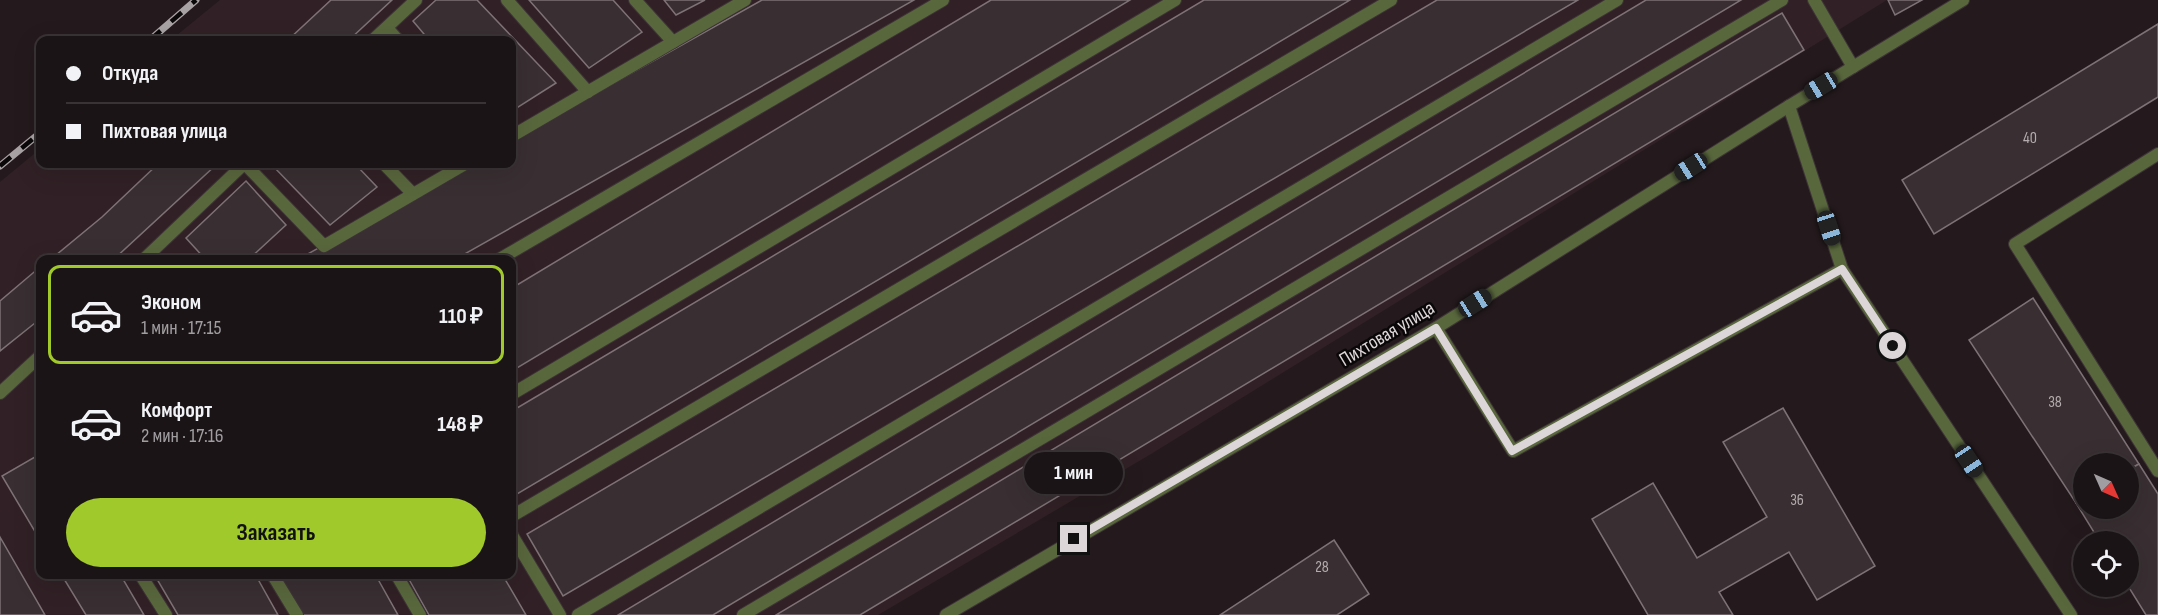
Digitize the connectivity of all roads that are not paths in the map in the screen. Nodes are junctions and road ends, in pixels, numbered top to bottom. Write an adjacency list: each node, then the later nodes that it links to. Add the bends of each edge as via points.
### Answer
1 (416, 0): 12 (street)
2 (507, 0): 17 (street)
3 (635, 0): 15 (street)
4 (745, 0): 15 (street)
5 (943, 0): 27 (street)
6 (1174, 0): 31 (street)
7 (1391, 0): 34 (street)
8 (1617, 0): 43 (street)
9 (1782, 0): 44 (street)
10 (1814, 0): 16 (street)
11 (1963, 0): 16 (street, Пихтовая улица)
12 (387, 28): 13 (street); 14 (street)
13 (378, 36)
14 (394, 36)
15 (673, 42): 17 (street)
16 (1853, 67): 18 (street, Пихтовая улица)
17 (588, 92): 19 (street)
18 (1789, 106): 28 (street); 29 (street, Пихтовая улица)
19 (516, 134)
20 (2158, 154): 33 (street, via 2015,244)
21 (241, 168): 26 (street)
22 (249, 168): 25 (street, via 324,246)
23 (388, 168): 25 (street)
24 (458, 168): 25 (street)
25 (413, 194)
26 (147, 255)
27 (507, 255)
28 (1842, 269): 29 (street, via 1512,451); 46 (street)
29 (1436, 328): 45 (street, Пихтовая улица)
30 (36, 360): 32 (street)
31 (516, 392)
32 (0, 393)
33 (2158, 471)
34 (516, 514)
35 (516, 542): 42 (street)
36 (143, 579): 39 (street)
37 (275, 579): 40 (street)
38 (399, 579): 41 (street)
39 (166, 615)
40 (297, 615)
41 (420, 615)
42 (560, 615)
43 (578, 615)
44 (742, 615)
45 (946, 615)
46 (2071, 615)

